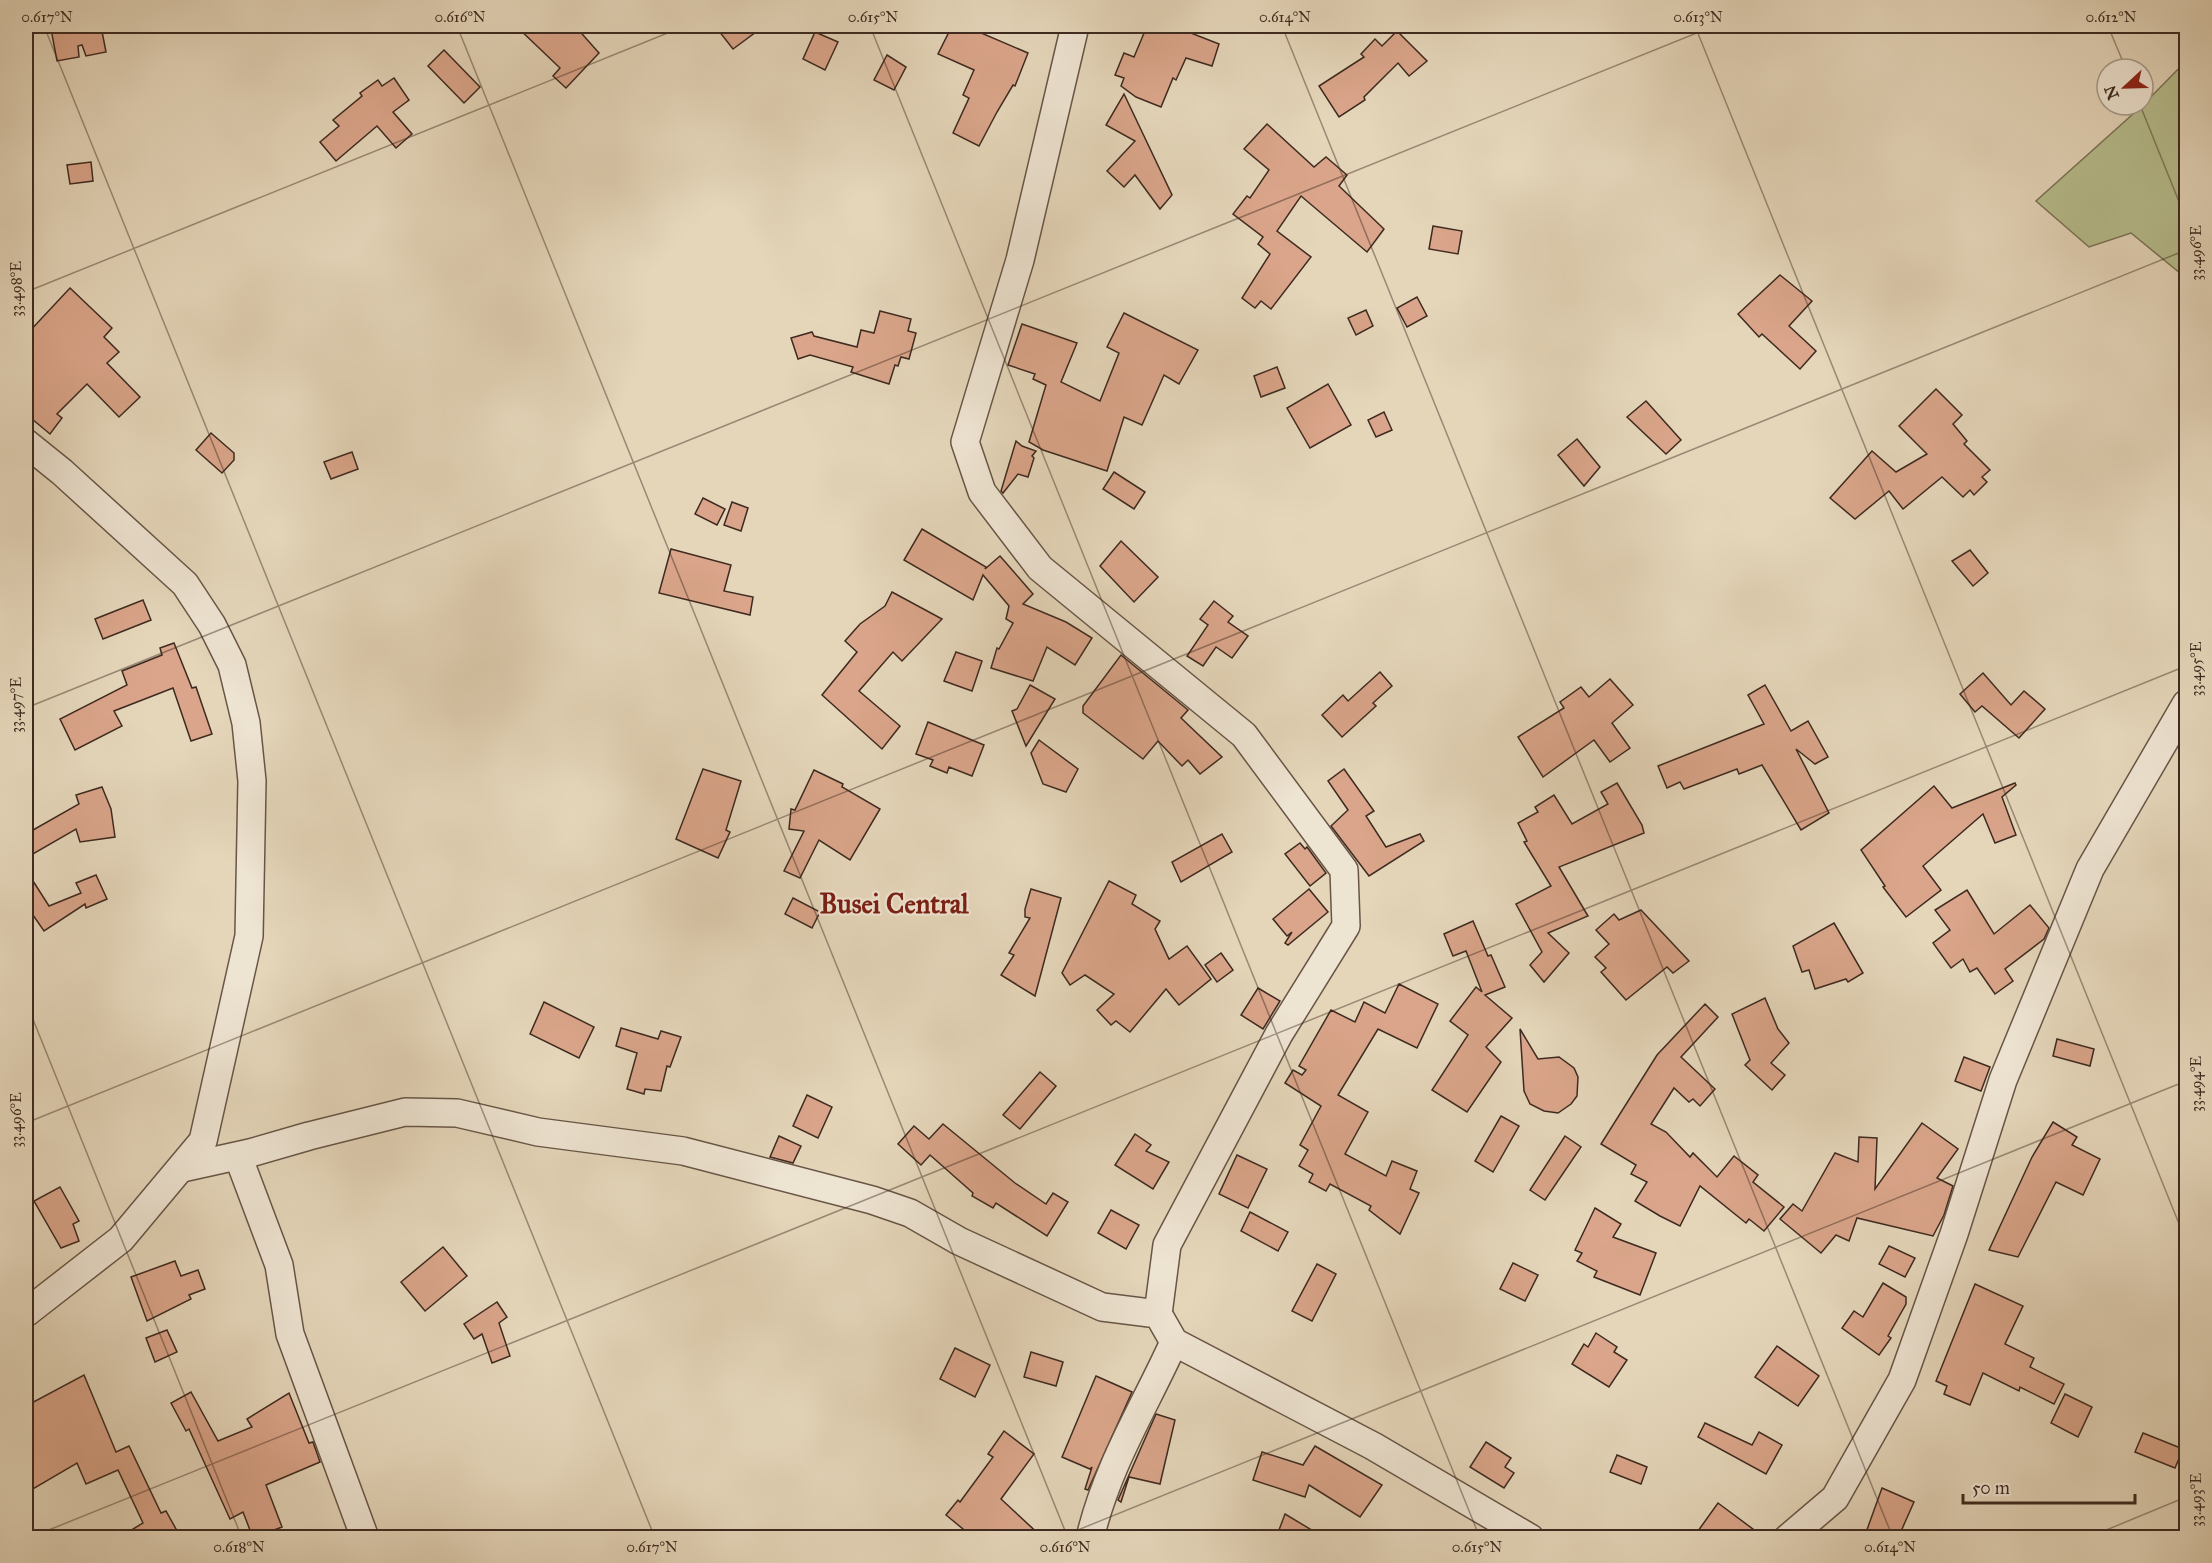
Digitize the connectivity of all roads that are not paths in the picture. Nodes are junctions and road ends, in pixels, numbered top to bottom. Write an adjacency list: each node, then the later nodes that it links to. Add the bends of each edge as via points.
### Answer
1 (1075, 26): 7 (street, via 1020,260 965,442 982,492 1040,568 1244,735 1344,870 1346,926 1279,1034 1167,1245)
2 (26, 443): 5 (street, via 185,584 232,665 246,723 252,781 249,936 203,1142)
3 (2187, 704): 12 (street, via 2090,869 2003,1080 1902,1380 1835,1498)
4 (238, 1156): 5 (street); 7 (street, via 405,1112 457,1113 538,1132 683,1151 900,1210 1102,1307); 9 (street, via 279,1265 290,1334)
5 (182, 1168): 6 (street, via 121,1239)
6 (26, 1313)
7 (1158, 1314): 8 (street)
8 (1174, 1342): 10 (street, via 1126,1435); 11 (street, via 1373,1446)
9 (365, 1538)
10 (1090, 1538)
11 (1530, 1538)
12 (1788, 1538)

